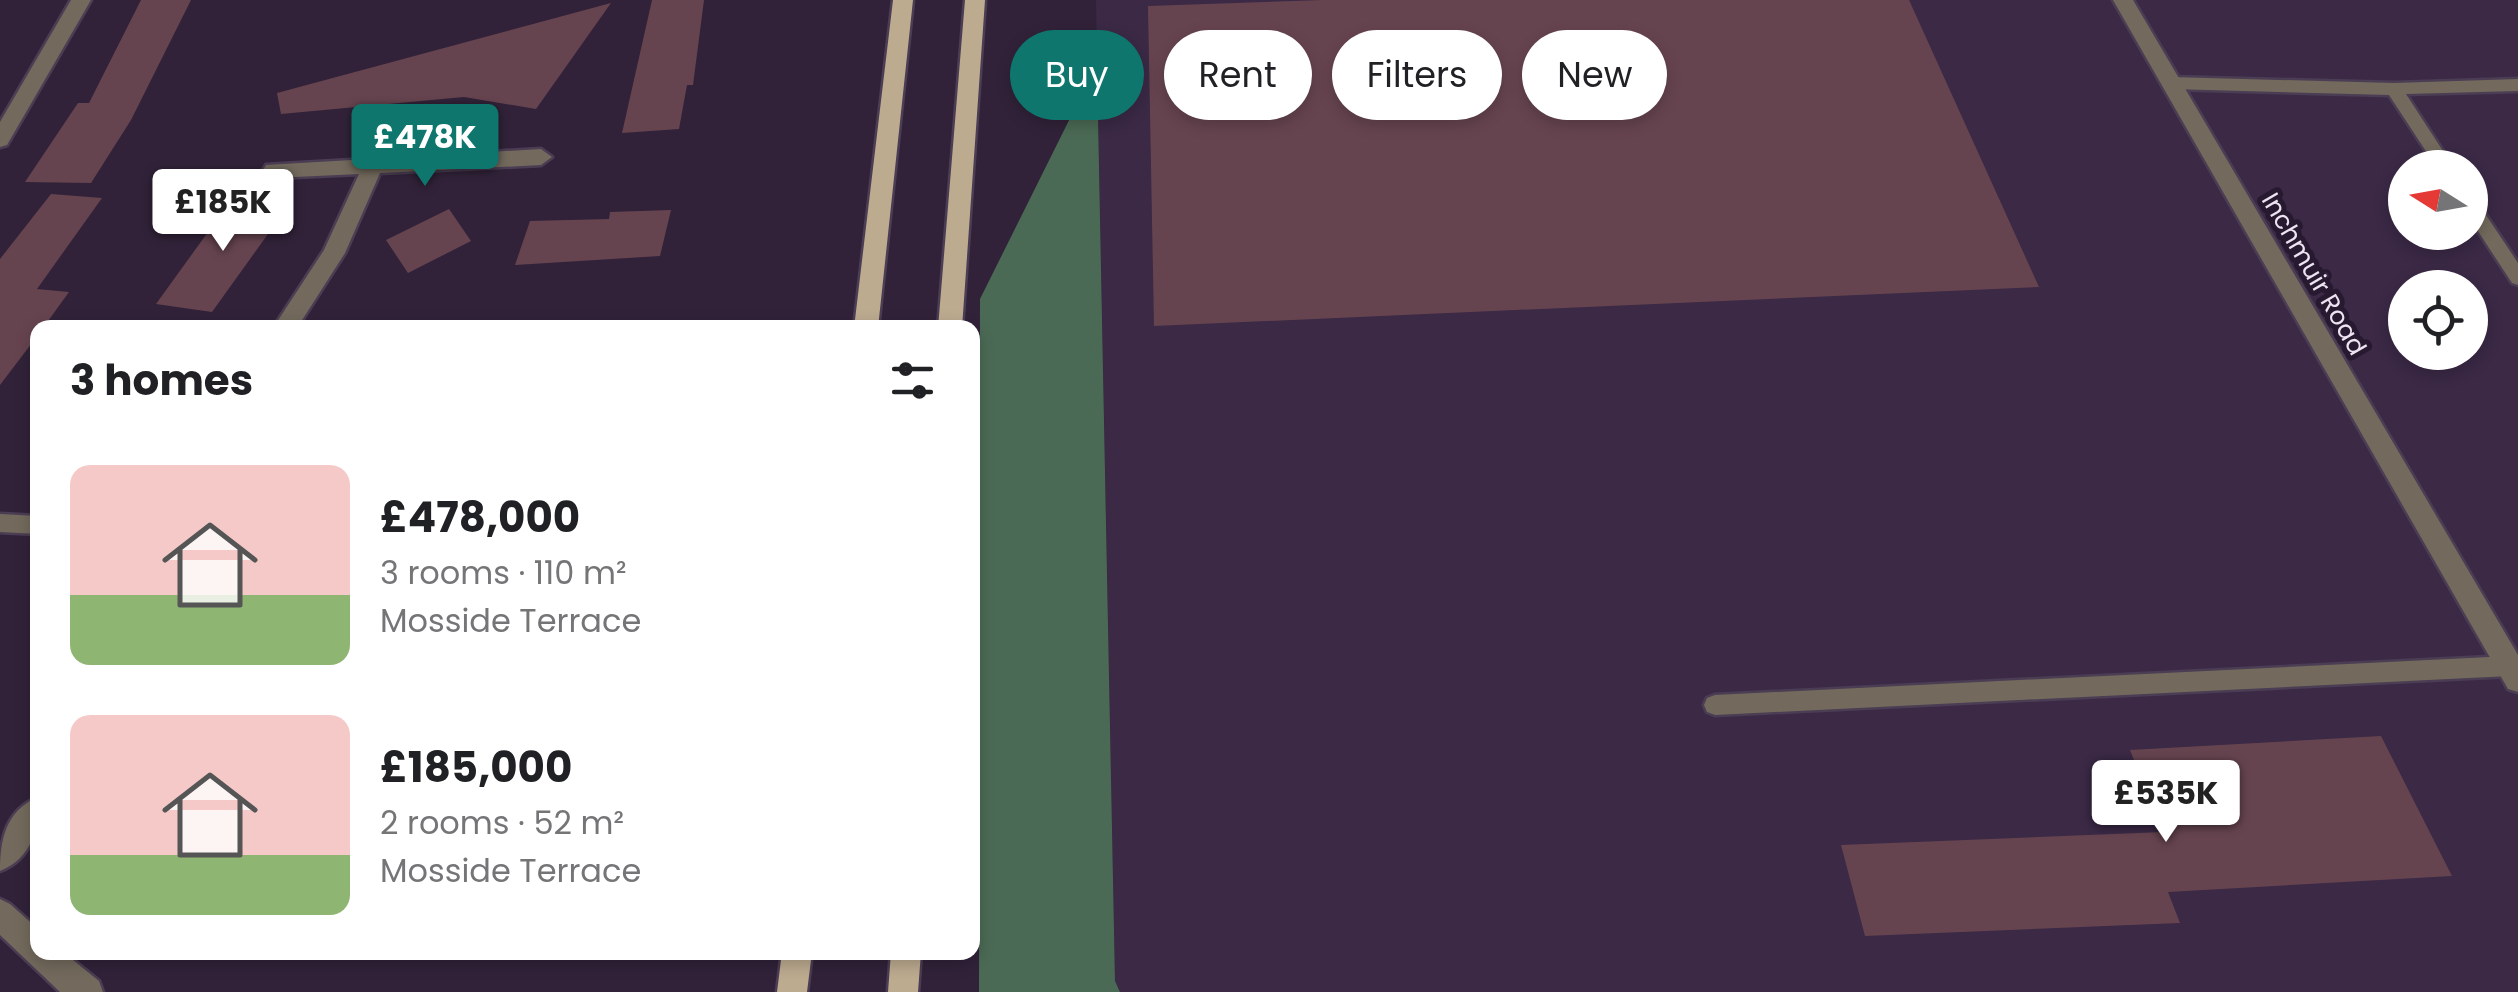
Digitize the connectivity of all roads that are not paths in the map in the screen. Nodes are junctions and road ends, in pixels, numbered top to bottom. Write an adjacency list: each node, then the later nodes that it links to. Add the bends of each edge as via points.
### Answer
1 (81, 0): 8 (street)
2 (903, 0): 16 (main road)
3 (975, 0): 17 (main road)
4 (2123, 0): 5 (street, Inchmuir Road)
5 (2171, 83): 7 (lane); 20 (street, Inchmuir Road)
6 (2518, 85): 7 (lane)
7 (2394, 89): 9 (lane)
8 (0, 140)
9 (2434, 150)
10 (541, 157): 11 (street)
11 (374, 166): 12 (street); 15 (street, via 334,253)
12 (274, 170)
13 (2488, 232): 14 (lane)
14 (2518, 278)
15 (289, 320)
16 (867, 320)
17 (951, 320)
18 (0, 523): 19 (lane)
19 (30, 525)
20 (2514, 673): 21 (lane)
21 (1715, 705)
22 (30, 821): 23 (street)
23 (0, 857)
24 (0, 914): 25 (street)
25 (30, 942)
26 (49, 960): 29 (street)
27 (795, 960): 30 (main road)
28 (905, 960): 31 (main road)
29 (88, 992)
30 (792, 992)
31 (903, 992)

